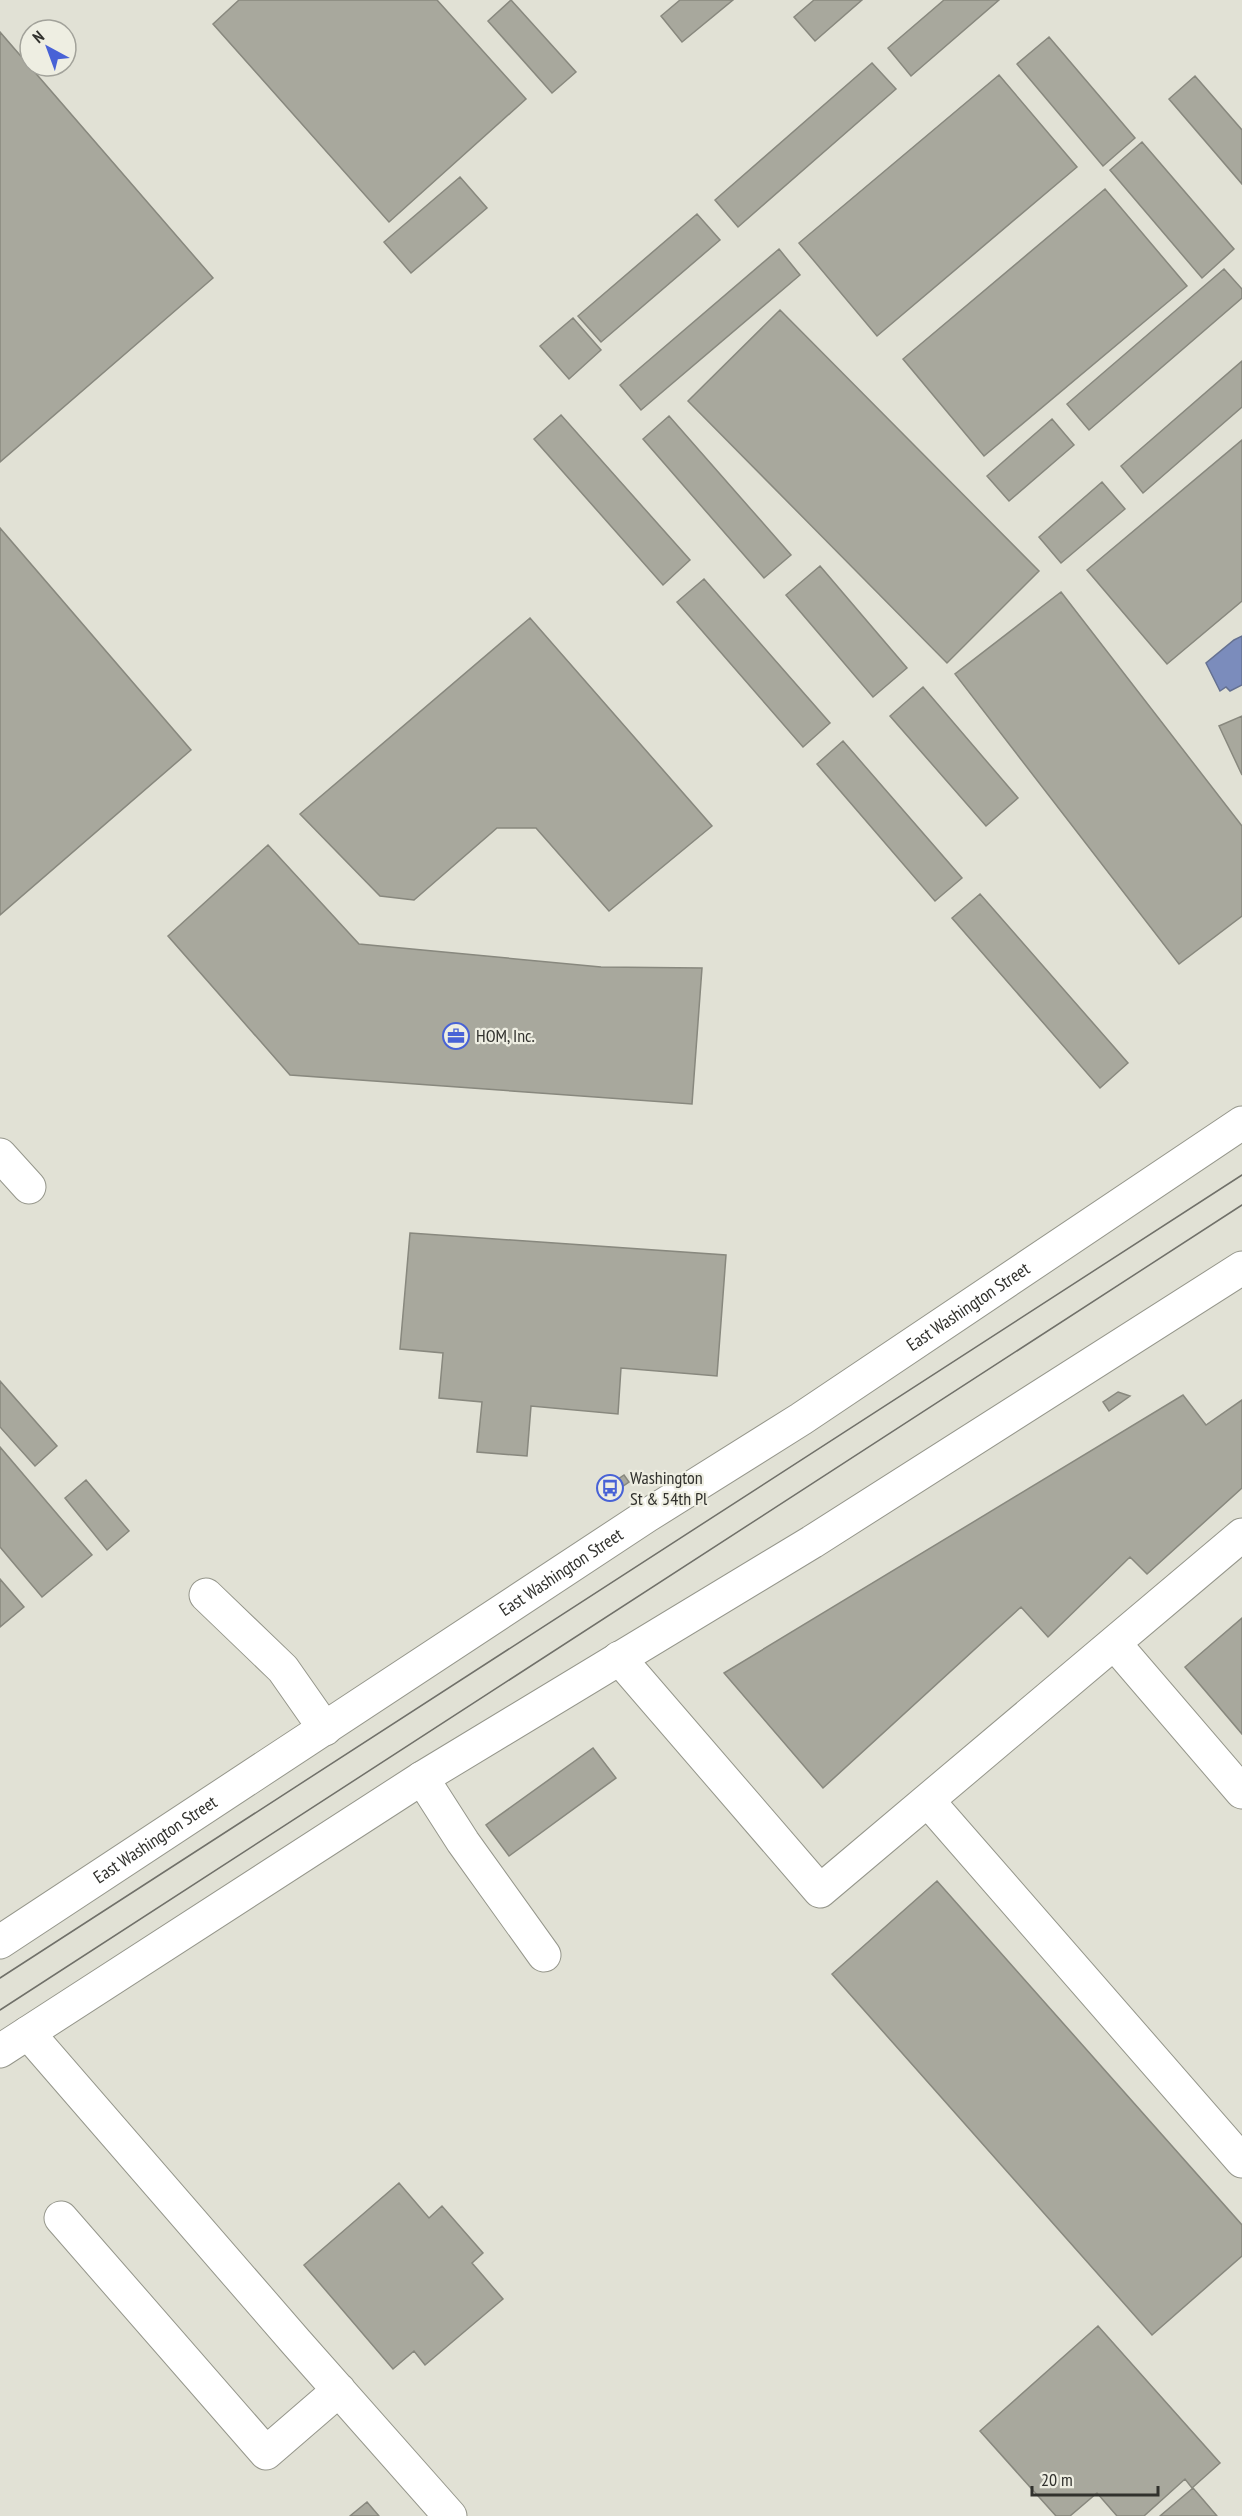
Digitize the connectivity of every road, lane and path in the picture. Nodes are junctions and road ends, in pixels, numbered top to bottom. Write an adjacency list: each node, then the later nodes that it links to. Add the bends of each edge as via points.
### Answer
1 (1242, 1123): 9 (main road, East Washington Street, via 801,1419 648,1515)
2 (0, 1155): 3 (main road)
3 (29, 1187)
4 (1242, 1268): 8 (main road, via 812,1542)
5 (1242, 1535): 7 (main road)
6 (206, 1595): 9 (main road, via 284,1669)
7 (1114, 1643): 11 (main road); 12 (main road)
8 (619, 1658): 10 (main road); 12 (main road, via 820,1891)
9 (325, 1729): 13 (main road, East Washington Street)
10 (422, 1778): 14 (main road); 15 (main road)
11 (1242, 1792)
12 (928, 1801): 17 (main road)
13 (0, 1942)
14 (544, 1955)
15 (28, 2032): 16 (main road); 19 (main road)
16 (0, 2051)
17 (1242, 2161)
18 (61, 2218): 19 (main road, via 266,2453)
19 (339, 2390): 20 (main road)
20 (450, 2516)

